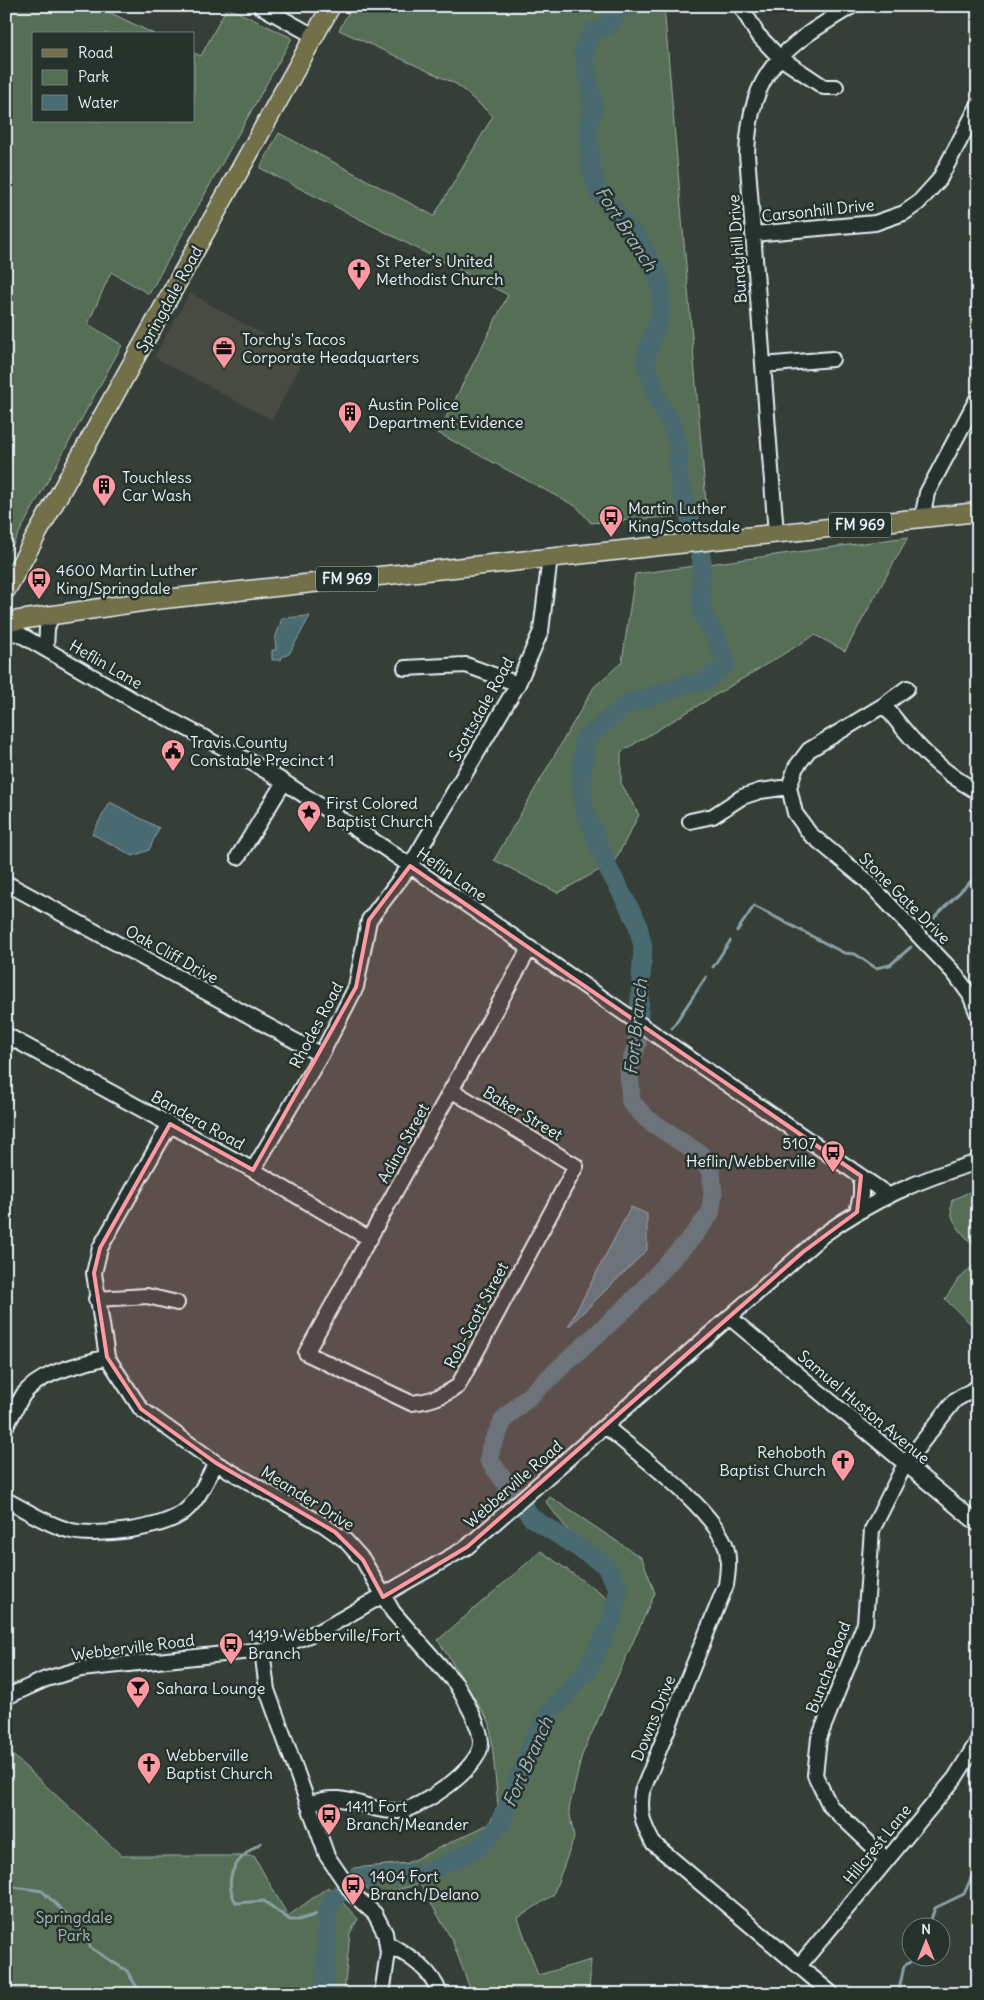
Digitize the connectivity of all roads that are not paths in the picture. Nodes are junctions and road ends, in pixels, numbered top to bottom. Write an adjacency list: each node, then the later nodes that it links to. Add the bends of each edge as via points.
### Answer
1 (260, 6): 5 (street)
2 (331, 6): 5 (main road, Springdale Road)
3 (741, 6): 6 (street, via 756,34)
4 (852, 6): 6 (street, Bundyhill Drive, via 804,35)
5 (314, 36): 17 (main road, Springdale Road)
6 (779, 57): 7 (street, via 824,87); 9 (street, Bundyhill Drive, via 761,87 750,120 747,154)
7 (836, 87)
8 (978, 106): 9 (street, Carsonhill Drive, via 939,180 904,213 874,223)
9 (754, 234): 11 (street, Bundyhill Drive)
10 (832, 359): 11 (street)
11 (763, 365): 15 (street, Bundyhill Drive)
12 (978, 397): 14 (street, via 927,492)
13 (978, 512): 14 (main road, FM 969)
14 (922, 519): 15 (main road, FM 969)
15 (776, 534): 16 (main road, FM 969)
16 (550, 557): 18 (main road, FM 969, via 155,600); 23 (street, Scottsdale Road, via 541,631)
17 (6, 590)
18 (51, 616): 19 (main road, FM 969); 21 (street)
19 (6, 622)
20 (6, 630): 21 (street, Heflin Lane)
21 (46, 649): 26 (street, Heflin Lane)
22 (405, 668): 23 (street, via 466,665)
23 (518, 684): 31 (street, Scottsdale Road)
24 (908, 688): 25 (street)
25 (884, 705): 27 (street, via 809,750 796,766); 28 (street, via 920,750 946,772)
26 (284, 782): 30 (street); 31 (street, Heflin Lane)
27 (789, 787): 29 (street, via 742,797 713,816); 34 (street, Stone Gate Drive, via 795,813 810,834 866,880 954,973 970,995)
28 (978, 792)
29 (690, 821)
30 (238, 857)
31 (410, 866): 33 (street, Heflin Lane); 36 (street, Rhodes Road, via 369,920 356,987)
32 (6, 883): 36 (street, Oak Cliff Drive)
33 (529, 949): 37 (street, Adina Street); 42 (street, Heflin Lane)
34 (978, 1015)
35 (6, 1035): 38 (street, Bandera Road)
36 (321, 1055): 41 (street, Rhodes Road)
37 (452, 1090): 40 (street, Baker Street); 45 (street, Adina Street)
38 (170, 1124): 41 (street, Bandera Road); 46 (street, Meander Drive, via 100,1248 94,1273)
39 (978, 1162): 43 (street, Webberville Road)
40 (576, 1166): 49 (street, Rob-Scott Street, via 458,1386 442,1397 411,1403)
41 (253, 1170): 45 (street, Bandera Road)
42 (861, 1176): 43 (street, Heflin Lane); 44 (street)
43 (888, 1195): 44 (street, Webberville Road)
44 (857, 1212): 48 (street, Webberville Road, via 823,1235)
45 (370, 1238): 49 (street, Adina Street)
46 (96, 1299): 47 (street, via 147,1296); 50 (street, Meander Drive)
47 (177, 1303)
48 (729, 1317): 53 (street, Webberville Road); 55 (street, Samuel Huston Avenue)
49 (306, 1353)
50 (107, 1357): 52 (street, via 35,1383); 54 (street, Meander Drive, via 141,1409)
51 (978, 1387): 55 (street, Bunche Road, via 955,1400)
52 (6, 1426)
53 (605, 1426): 58 (street, Webberville Road, via 467,1547); 65 (street, Downs Drive, via 703,1510 725,1545 728,1557 726,1585 644,1787 640,1803 642,1824 653,1843)
54 (216, 1463): 56 (street, via 192,1504 176,1518 159,1525 81,1533 58,1526); 58 (street, Meander Drive, via 335,1532 363,1560)
55 (905, 1464): 57 (street, Samuel Huston Avenue); 63 (street, Bunche Road, via 872,1530 865,1622 819,1738 815,1775 830,1806)
56 (6, 1500)
57 (978, 1524)
58 (383, 1597): 59 (street, Webberville Road, via 318,1632); 62 (street, Meander Drive, via 463,1694 479,1732 479,1752 447,1786 410,1808 389,1810 336,1798)
59 (262, 1650): 60 (street, Webberville Road, via 80,1669 46,1679); 62 (street, via 267,1690)
60 (6, 1697)
61 (978, 1741): 63 (street, Hillcrest Lane, via 955,1778)
62 (308, 1804): 64 (street, via 333,1866 353,1894 380,1921)
63 (887, 1860): 65 (street, Hillcrest Lane)
64 (387, 1943): 66 (street); 67 (street, via 415,1959 426,1970)
65 (799, 1966): 68 (street, Downs Drive)
66 (382, 1994)
67 (440, 1994)
68 (832, 1994)

